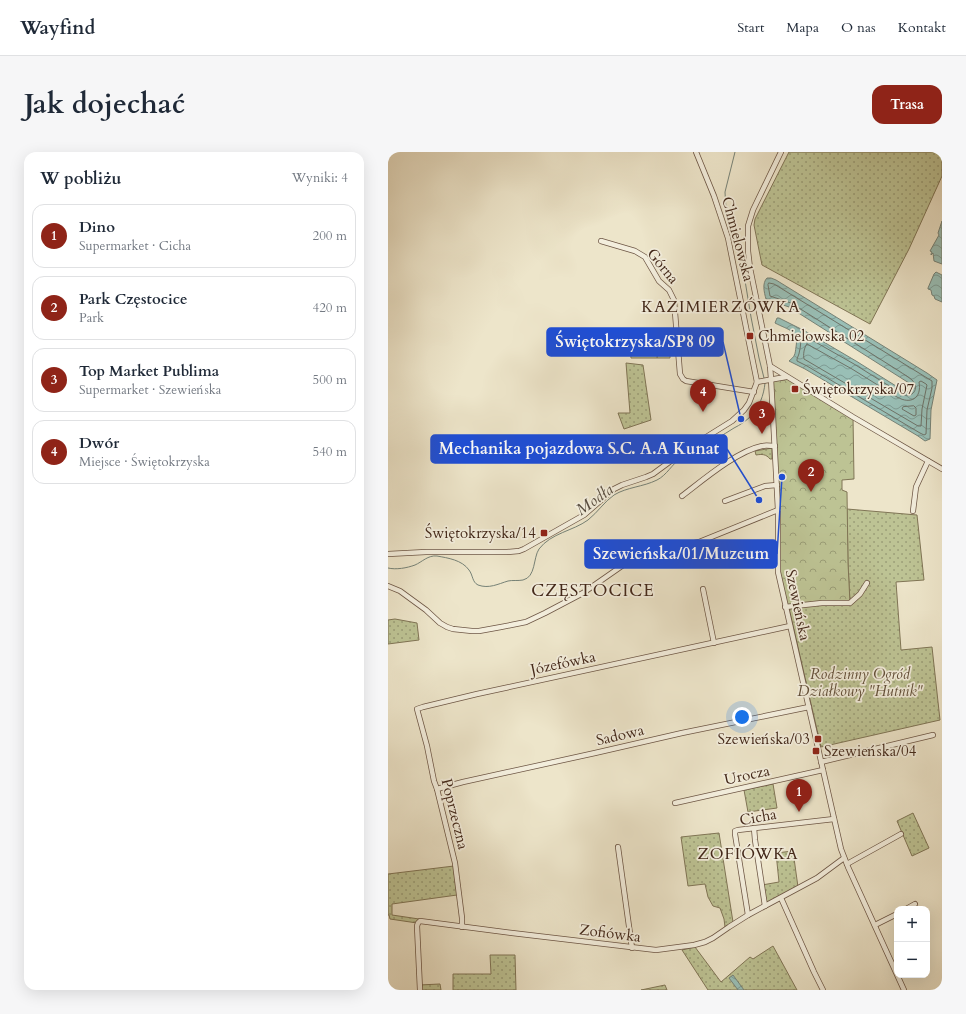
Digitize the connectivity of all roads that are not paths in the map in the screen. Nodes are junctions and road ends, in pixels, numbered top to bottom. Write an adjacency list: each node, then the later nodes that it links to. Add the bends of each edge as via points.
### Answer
1 (696, 152): 6 (street, Chmielowska, via 728,238)
2 (781, 152): 4 (street, via 748,226 750,268)
3 (601, 240): 7 (street, Górna, via 645,257 659,281 669,290 674,300 680,374 683,379)
4 (770, 366): 5 (street); 6 (street)
5 (786, 377): 6 (street); 9 (street)
6 (764, 381): 7 (street); 8 (street, Szewieńska)
7 (754, 392): 16 (street, via 744,410 732,421 653,474 614,489 584,515 519,551)
8 (775, 446): 11 (street, Szewieńska); 12 (street, via 762,446 738,456)
9 (928, 461): 10 (street); 15 (street, via 916,487)
10 (942, 469)
11 (777, 485): 13 (street, via 765,486); 14 (street, Szewieńska)
12 (682, 496)
13 (725, 501)
14 (778, 510): 18 (street, via 699,542 644,554 545,614 526,622 501,627 472,631 447,627 400,591); 20 (street, Szewieńska, via 777,563)
15 (913, 511)
16 (388, 554)
17 (867, 583): 20 (street, via 850,603)
18 (388, 586)
19 (703, 589): 22 (street)
20 (785, 607): 21 (street, Szewieńska)
21 (790, 626): 22 (street, Józefówka); 23 (street, Szewieńska)
22 (714, 642): 24 (street, Józefówka)
23 (809, 707): 26 (street, Szewieńska); 28 (street, Sadowa)
24 (417, 709): 28 (street, Poprzeczna)
25 (933, 735): 26 (street)
26 (821, 762): 27 (street, Szewieńska)
27 (823, 770): 29 (street, Urocza); 30 (street, Szewieńska)
28 (437, 789): 43 (street, Poprzeczna, via 455,863)
29 (675, 803)
30 (834, 819): 31 (street, Cicha); 34 (street, Szewieńska)
31 (754, 828): 38 (street); 40 (street, Cicha, via 735,832)
32 (901, 834): 35 (street)
33 (618, 847): 44 (street)
34 (844, 858): 35 (street, Szewieńska); 36 (street, Zofiówka, via 817,878)
35 (847, 864): 42 (street, Szewieńska)
36 (781, 898): 38 (street, Zofiówka); 46 (street)
37 (915, 904): 39 (street)
38 (765, 906): 40 (street, Zofiówka)
39 (911, 906)
40 (748, 916): 44 (street, Zofiówka, via 704,942 694,945 656,950)
41 (894, 916): 42 (street)
42 (875, 925): 47 (street, Szewieńska)
43 (462, 927): 44 (street, Zofiówka); 45 (street, Zofiówka, via 422,921 418,923)
44 (632, 948)
45 (420, 990)
46 (823, 990)
47 (904, 990)

